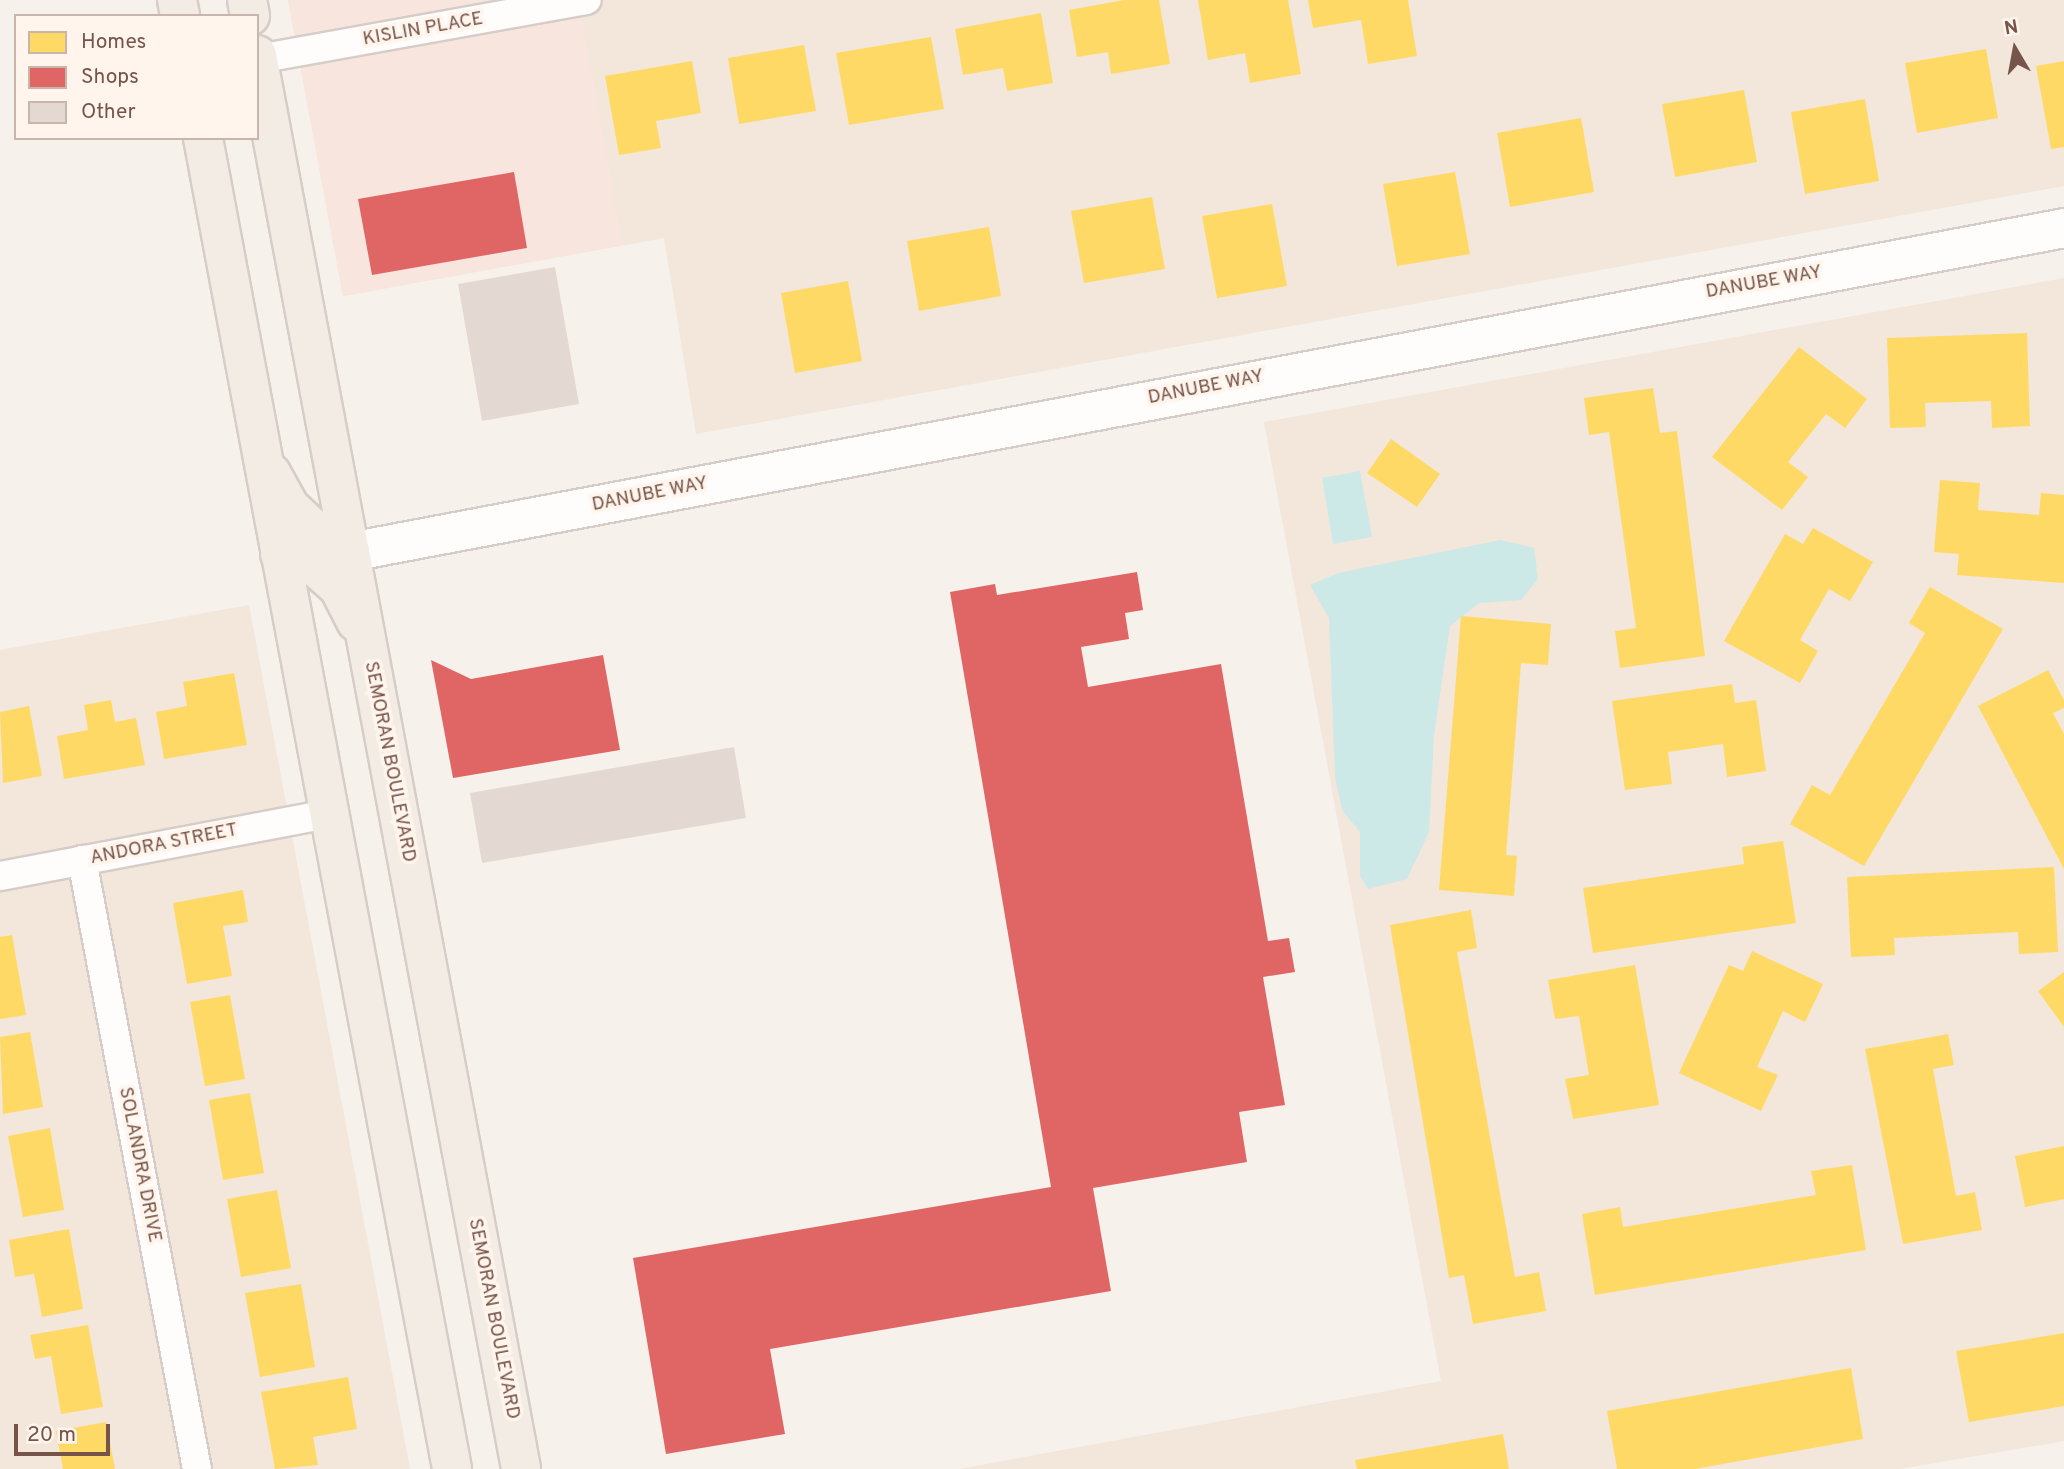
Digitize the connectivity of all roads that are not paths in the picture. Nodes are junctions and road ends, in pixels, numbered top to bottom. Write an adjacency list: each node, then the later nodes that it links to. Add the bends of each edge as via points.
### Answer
1 (587, 0): 2 (street, KISLIN PLACE)
2 (259, 57)
3 (259, 62): 7 (main road, SEMORAN BOULEVARD)
4 (203, 140): 6 (main road)
5 (2064, 228): 7 (street, DANUBE WAY)
6 (262, 456): 7 (main road, via 289,506); 8 (main road)
7 (350, 552): 9 (main road, SEMORAN BOULEVARD)
8 (280, 554): 9 (main road, via 314,566 339,588); 10 (main road)
9 (367, 646): 15 (main road, SEMORAN BOULEVARD)
10 (327, 814): 11 (street, ANDORA STREET); 14 (main road)
11 (82, 860): 12 (street, ANDORA STREET); 13 (street, SOLANDRA DRIVE)
12 (0, 876)
13 (197, 1469)
14 (452, 1469)
15 (522, 1469)

